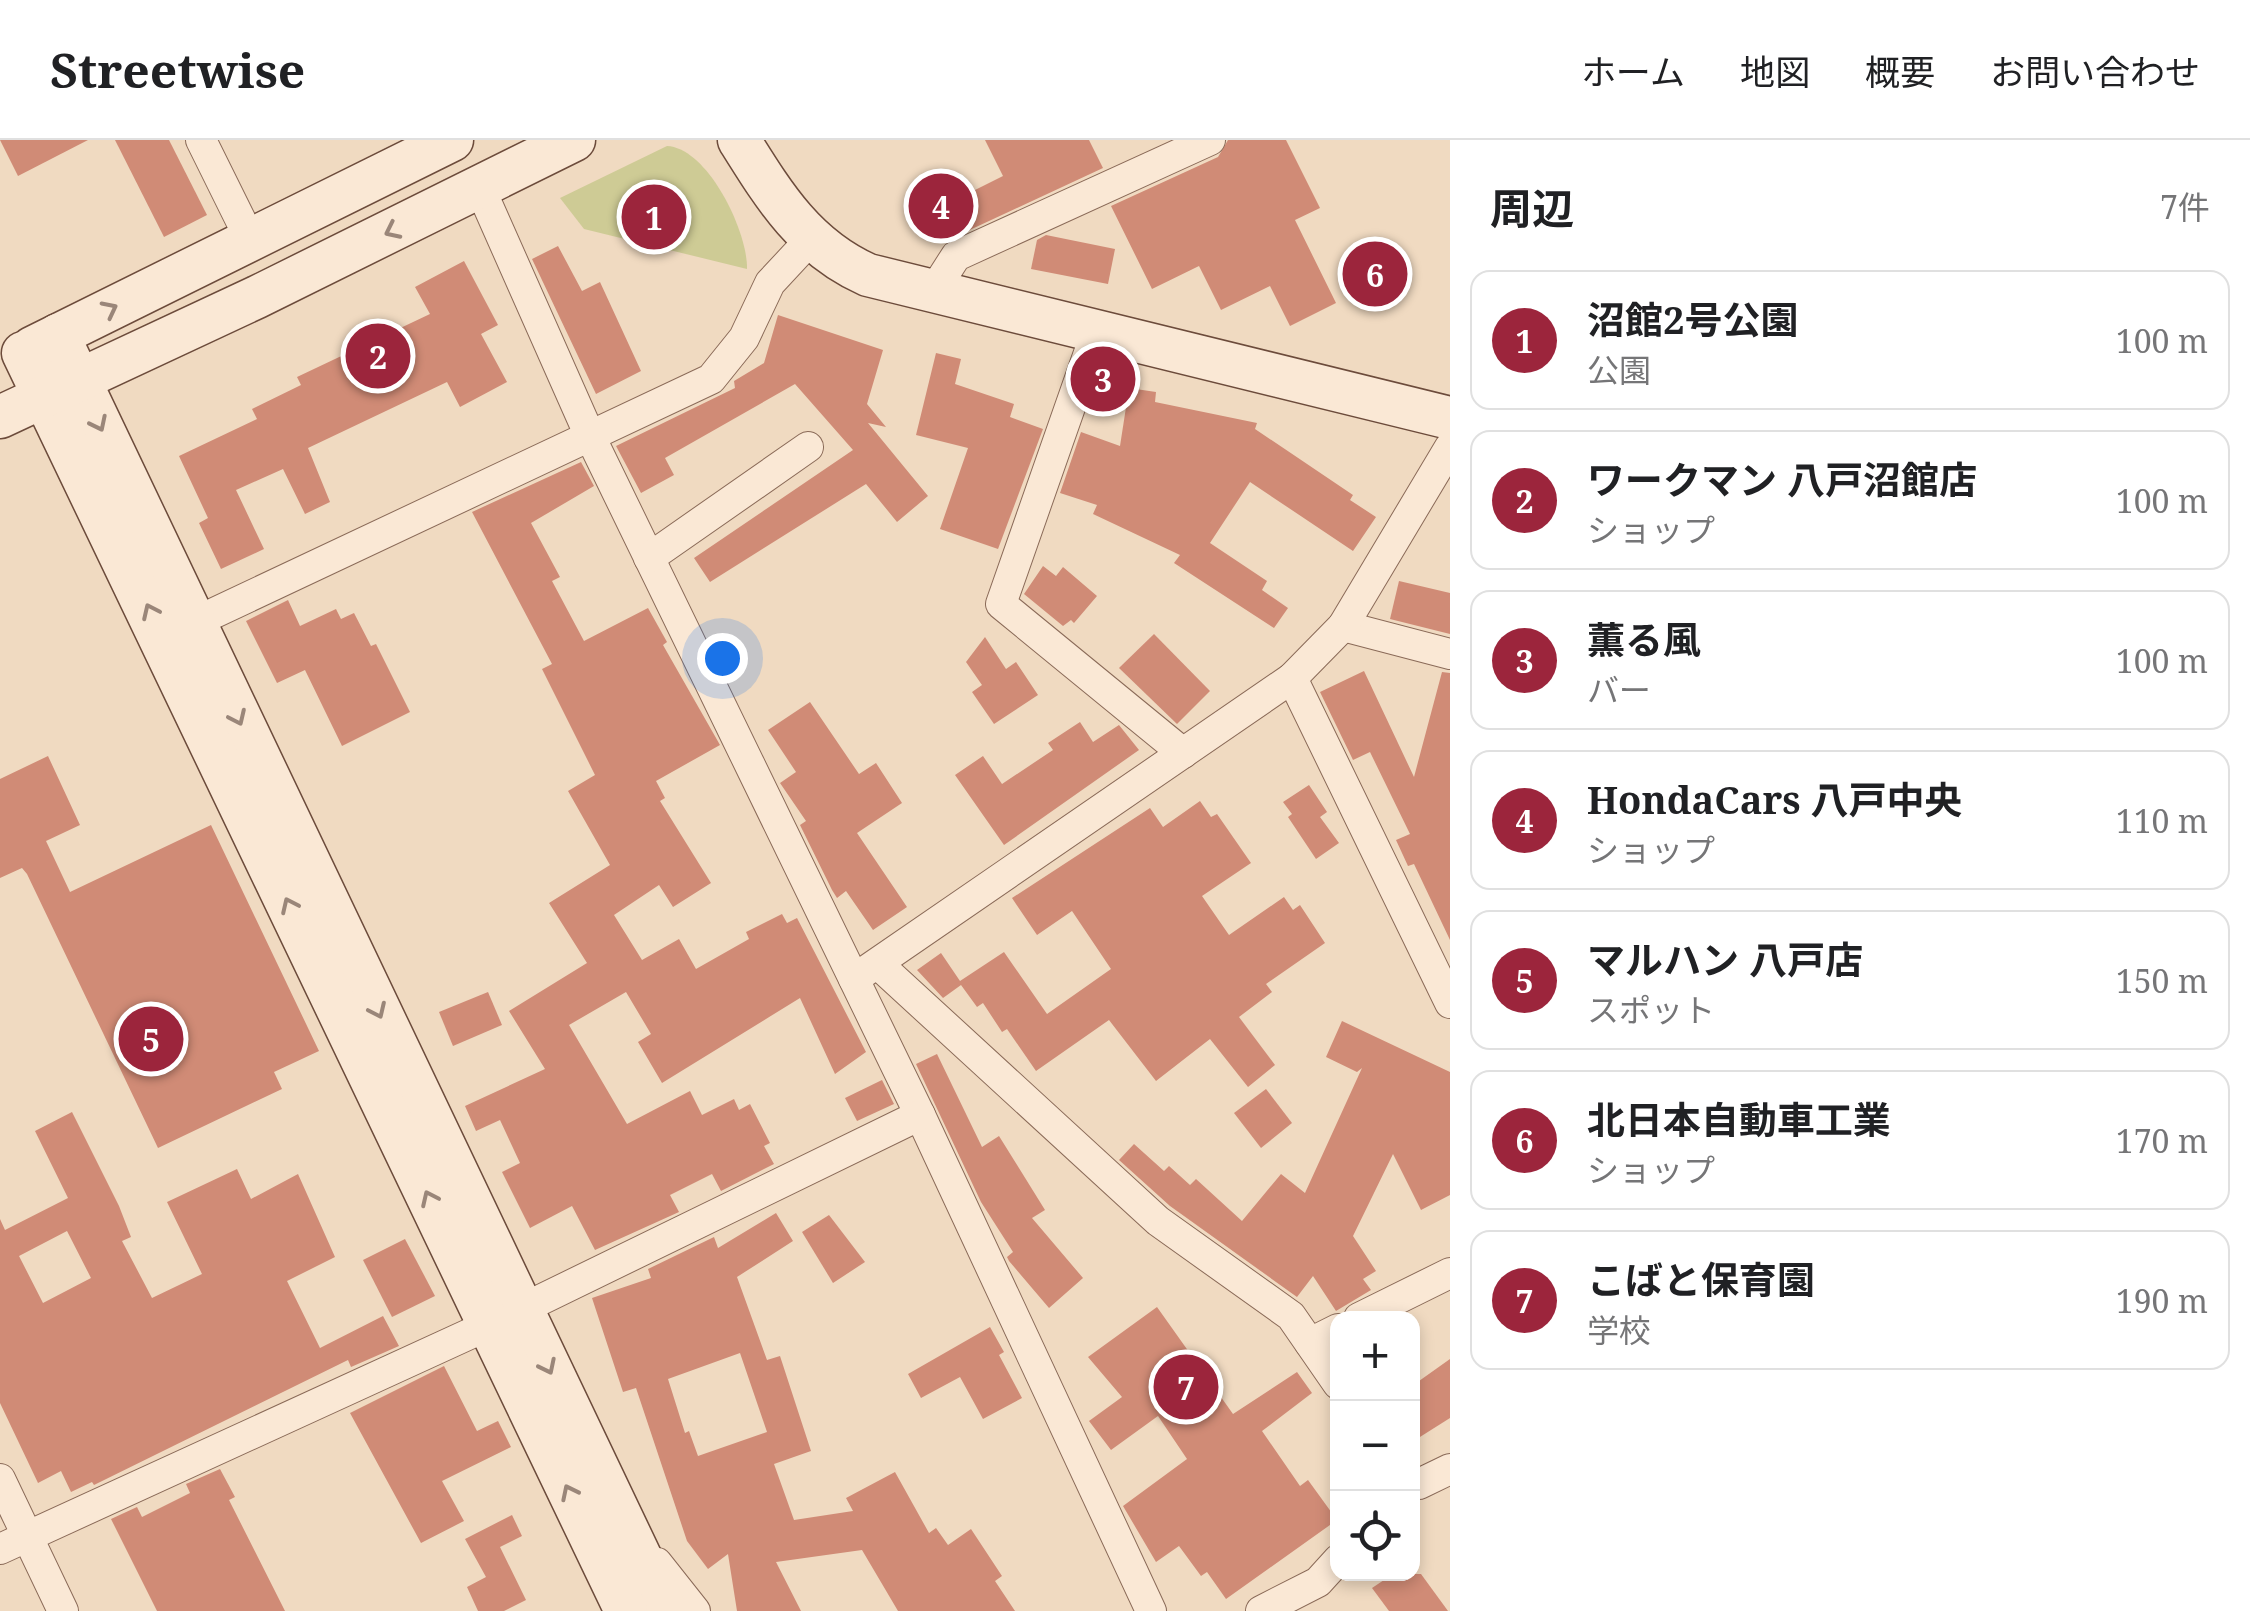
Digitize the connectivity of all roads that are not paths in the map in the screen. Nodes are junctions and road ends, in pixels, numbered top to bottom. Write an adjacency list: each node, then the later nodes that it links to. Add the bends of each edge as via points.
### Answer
1 (201, 140): 7 (street)
2 (452, 140): 7 (street)
3 (574, 140): 6 (street)
4 (738, 140): 8 (street)
5 (1210, 140): 9 (street, via 956,256)
6 (480, 188): 12 (street, one-way to 12); 15 (street)
7 (250, 239): 11 (street, one-way to 7)
8 (810, 240): 9 (street, via 868,275); 15 (street, via 770,284 744,338 711,379)
9 (934, 292): 10 (street)
10 (1096, 333): 14 (street); 23 (street, via 1000,604)
11 (27, 351): 12 (street)
12 (61, 389): 13 (street); 19 (street, one-way to 19); 29 (street, one-way to 12)
13 (0, 417)
14 (1450, 418)
15 (589, 434): 18 (street); 19 (street)
16 (808, 447): 18 (street)
17 (1450, 447): 20 (street)
18 (649, 558): 24 (street)
19 (193, 623): 29 (street, one-way to 29)
20 (1343, 626): 21 (street); 22 (street)
21 (1450, 654)
22 (1292, 678): 23 (street); 25 (street)
23 (1183, 753): 24 (street)
24 (866, 972): 26 (street); 31 (street, via 1158,1220 1291,1316)
25 (1450, 1003)
26 (920, 1115): 29 (street); 44 (street)
27 (1450, 1273): 28 (street)
28 (1373, 1311)
29 (504, 1318): 36 (street); 37 (street)
30 (1330, 1333): 31 (street)
31 (1310, 1343): 32 (street)
32 (1330, 1372)
33 (1450, 1469): 35 (street)
34 (0, 1479): 37 (street)
35 (1420, 1484)
36 (608, 1533): 40 (street); 41 (street); 42 (street); 43 (street)
37 (14, 1542): 39 (street)
38 (1330, 1569): 45 (street)
39 (63, 1611)
40 (605, 1611)
41 (626, 1611)
42 (666, 1611)
43 (696, 1611)
44 (1151, 1611)
45 (1261, 1611)

